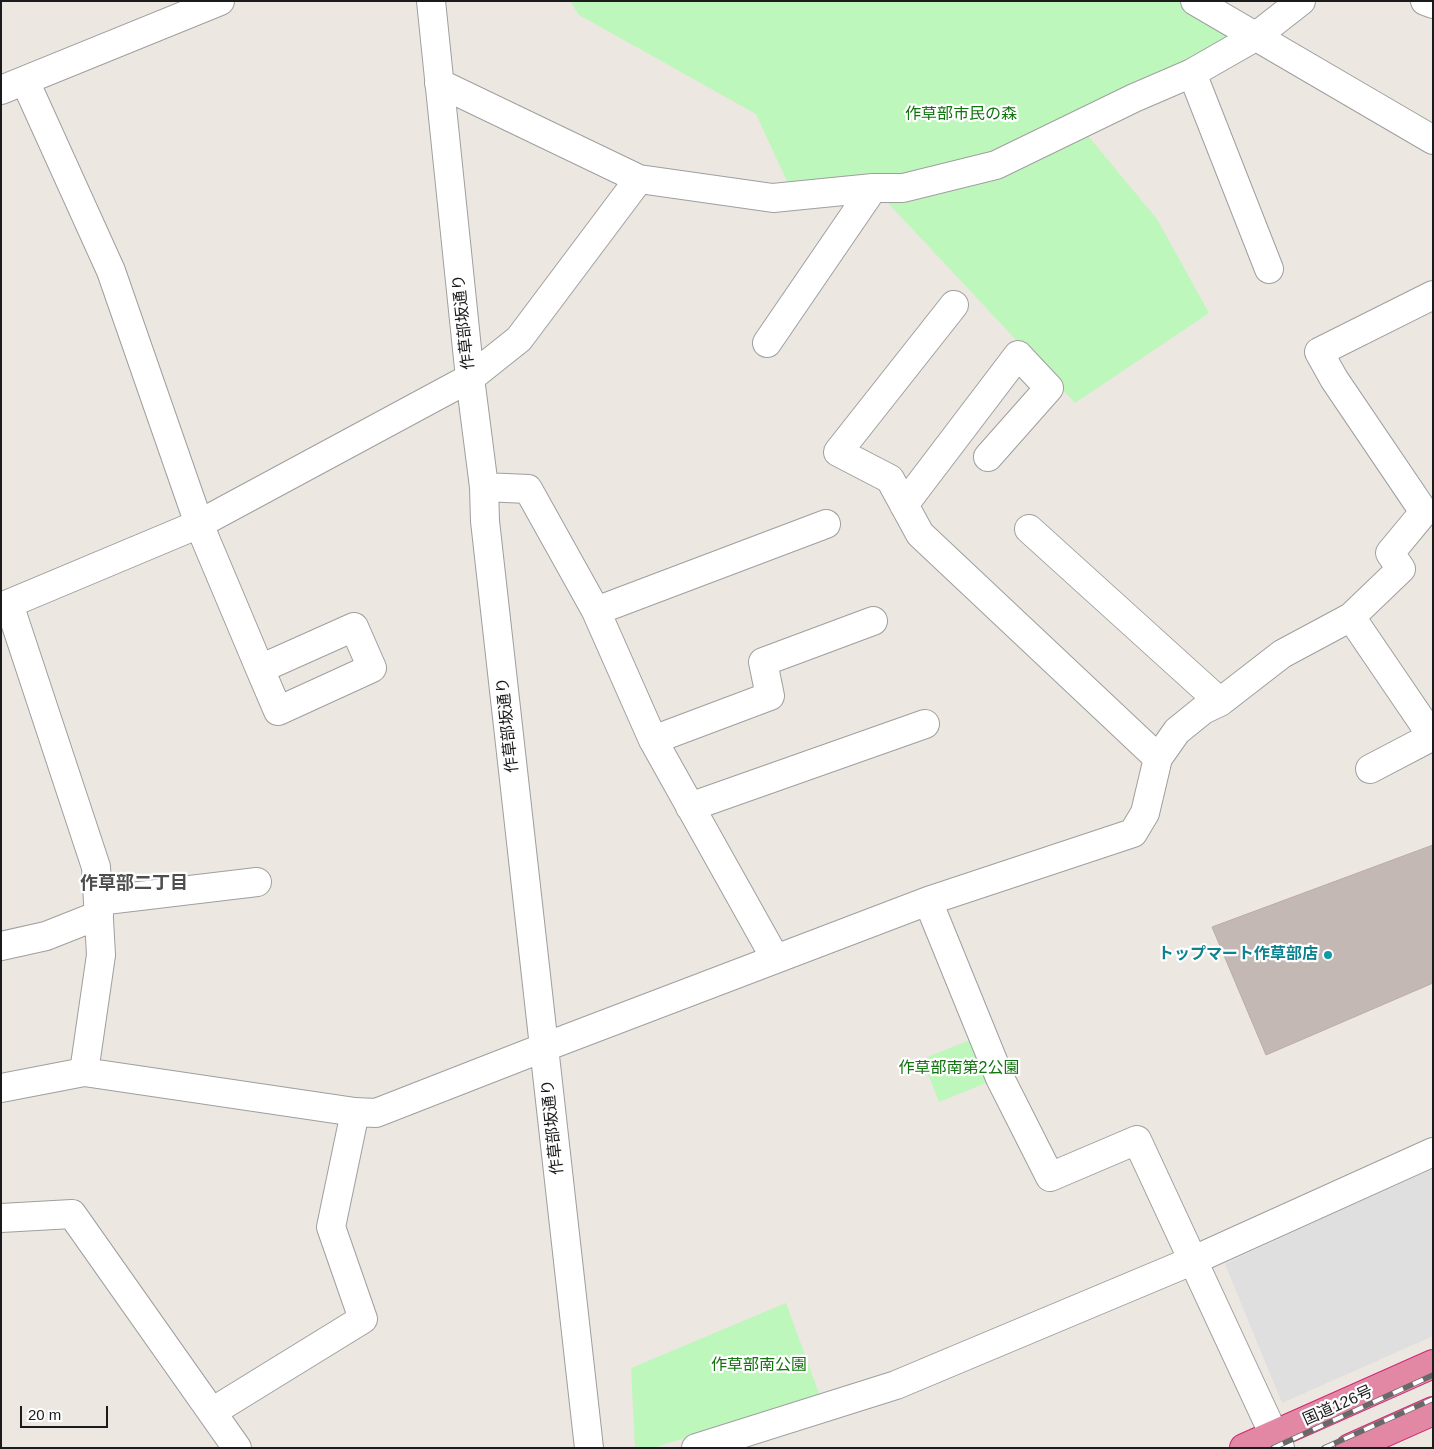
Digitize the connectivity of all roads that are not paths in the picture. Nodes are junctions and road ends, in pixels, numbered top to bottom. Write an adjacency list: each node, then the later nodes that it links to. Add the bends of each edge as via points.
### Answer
1 (220, 1): 10 (street)
2 (431, 1): 9 (street, 作草部坂通り)
3 (1195, 1): 7 (street)
4 (1300, 1): 7 (street)
5 (1424, 1): 6 (street)
6 (1433, 4)
7 (1255, 37): 8 (street); 11 (street)
8 (1192, 73): 13 (street, via 996,165 904,188); 14 (street)
9 (440, 83): 12 (street); 18 (street, 作草部坂通り)
10 (13, 86): 22 (street, via 111,270)
11 (1433, 140)
12 (639, 180): 13 (street, via 773,198); 18 (street, via 518,339)
13 (874, 188): 17 (street)
14 (1270, 269)
15 (1433, 295): 27 (street, via 1319,352 1424,512 1390,553 1401,569)
16 (954, 306): 21 (street, via 838,452 890,479)
17 (767, 343)
18 (470, 378): 20 (street, 作草部坂通り); 22 (street)
19 (988, 457): 21 (street, via 1049,388 1018,355)
20 (484, 487): 26 (street, via 528,488); 42 (street, 作草部坂通り, via 485,521)
21 (904, 505): 34 (street, via 920,534)
22 (199, 524): 25 (street); 29 (street)
23 (826, 524): 26 (street)
24 (1030, 529): 30 (street)
25 (5, 606): 39 (street, via 96,867)
26 (596, 611): 33 (street)
27 (1351, 617): 30 (street, via 1282,654); 32 (street)
28 (873, 621): 33 (street, via 763,662 770,696)
29 (260, 669)
30 (1220, 702): 34 (street, via 1203,710 1177,731)
31 (925, 724): 36 (street)
32 (1432, 736): 35 (street)
33 (653, 740): 36 (street)
34 (1158, 758): 38 (street, via 1145,813 1133,833)
35 (1370, 769)
36 (690, 807): 41 (street)
37 (257, 882): 39 (street)
38 (928, 901): 41 (street); 48 (street, via 1000,1078 1050,1177 1137,1140)
39 (98, 908): 40 (street, via 46,936); 43 (street, via 101,956)
40 (1, 946)
41 (775, 958): 42 (street)
42 (545, 1047): 45 (street, via 376,1113); 54 (street, 作草部坂通り)
43 (84, 1072): 44 (street); 45 (street)
44 (1, 1088)
45 (356, 1112): 51 (street, via 330,1227 363,1319)
46 (1433, 1152): 48 (street)
47 (1, 1218): 51 (street, via 72,1214)
48 (1194, 1260): 52 (street); 55 (street, via 896,1385)
49 (1433, 1364): 52 (highway, 国道126号)
50 (1433, 1411): 57 (highway)
51 (212, 1412): 53 (street)
52 (1277, 1441): 56 (highway, 国道126号)
53 (237, 1448)
54 (589, 1448)
55 (696, 1448)
56 (1244, 1448)
57 (1350, 1448)

